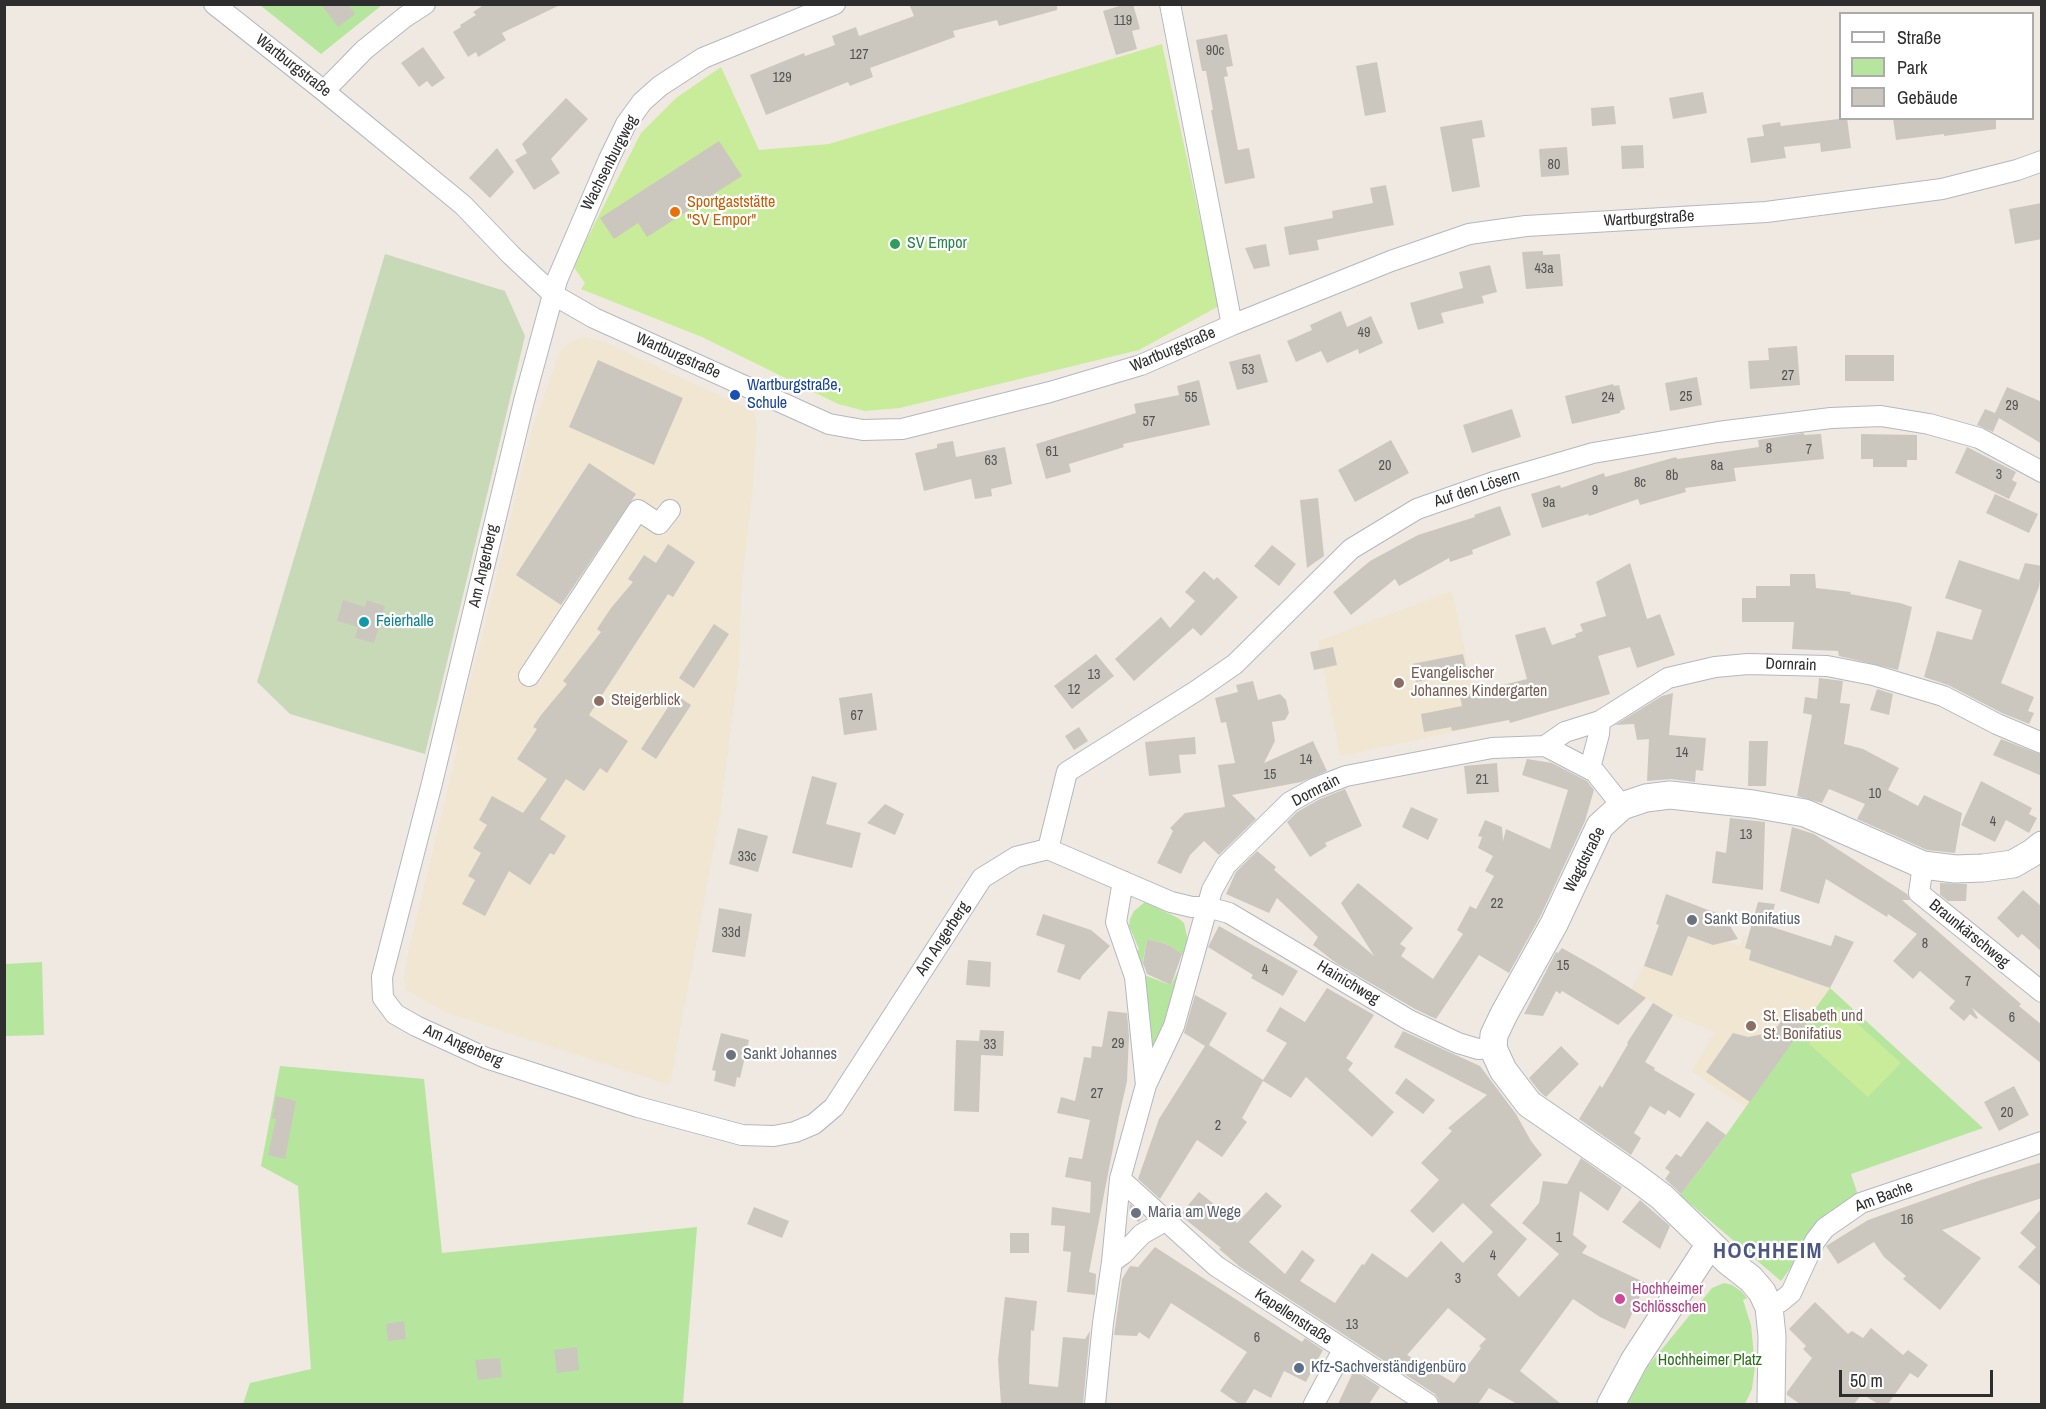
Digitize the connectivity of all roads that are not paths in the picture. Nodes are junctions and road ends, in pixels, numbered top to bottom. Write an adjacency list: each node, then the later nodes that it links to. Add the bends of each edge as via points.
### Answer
1 (214, 4): 5 (street, Wartburgstraße)
2 (425, 4): 5 (street, via 364,50)
3 (835, 4): 7 (street, Wachsenburgweg, via 703,58 642,102 626,124 604,169 556,280)
4 (1170, 4): 8 (street, Wartburgstraße)
5 (324, 91): 7 (street, Wartburgstraße, via 463,205)
6 (2042, 160): 8 (street, Wartburgstraße, via 1942,189 1813,206 1526,226 1469,234)
7 (554, 295): 8 (street, Wartburgstraße, via 594,318 829,424 863,430 902,429 1050,392 1141,365); 18 (street, Am Angerberg, via 524,401 382,977 383,998 395,1014 486,1058 638,1107 741,1136 795,1132 814,1124 834,1107 982,878 1016,857)
8 (1232, 325)
9 (2042, 472): 18 (street, Auf den Lösern, via 1979,438 1929,424 1881,417 1831,418 1593,453 1417,509 1351,549 1235,664 1067,772)
10 (670, 510): 11 (street, via 659,524 638,510)
11 (529, 676)
12 (1600, 721): 13 (street, Dornrain, via 1668,678 1715,667 1769,663 1827,666 1873,675 1942,696); 14 (street, Dornrain, via 1564,732); 15 (street)
13 (2042, 743)
14 (1545, 746): 15 (street); 21 (street, Dornrain, via 1492,748 1346,776 1315,788 1290,802 1226,866)
15 (1590, 768): 16 (street)
16 (1622, 806): 19 (street, Wagdstraße, via 1670,795 1805,813); 23 (street, Wagdstraße, via 1600,826 1554,924 1504,1014 1494,1035)
17 (2042, 845): 19 (street, Wagdstraße, via 2013,864 1955,869)
18 (1048, 849): 20 (street)
19 (1923, 865): 22 (street, Braunkärschweg, via 1920,893)
20 (1123, 881): 21 (street, via 1171,903); 24 (street, via 1116,922 1136,977)
21 (1207, 907): 23 (street, Hainichweg, via 1229,913 1409,1020 1458,1043 1478,1049); 24 (street, via 1174,1026)
22 (2042, 992)
23 (1493, 1048): 28 (street, via 1503,1071 1529,1104 1662,1197)
24 (1146, 1085): 26 (street)
25 (2042, 1142): 30 (street, Am Bache, via 1861,1203 1824,1228 1791,1293)
26 (1120, 1179): 27 (street, Kapellenstraße); 29 (street)
27 (1165, 1221): 29 (street, via 1142,1234); 31 (street, Kapellenstraße, via 1216,1266)
28 (1710, 1244): 30 (street, via 1751,1279); 35 (street, via 1634,1361)
29 (1112, 1262): 33 (street)
30 (1769, 1307): 36 (street)
31 (1343, 1350): 32 (street, Kapellenstraße); 34 (street)
32 (1423, 1401)
33 (1095, 1404)
34 (1314, 1404)
35 (1611, 1404)
36 (1772, 1404)

